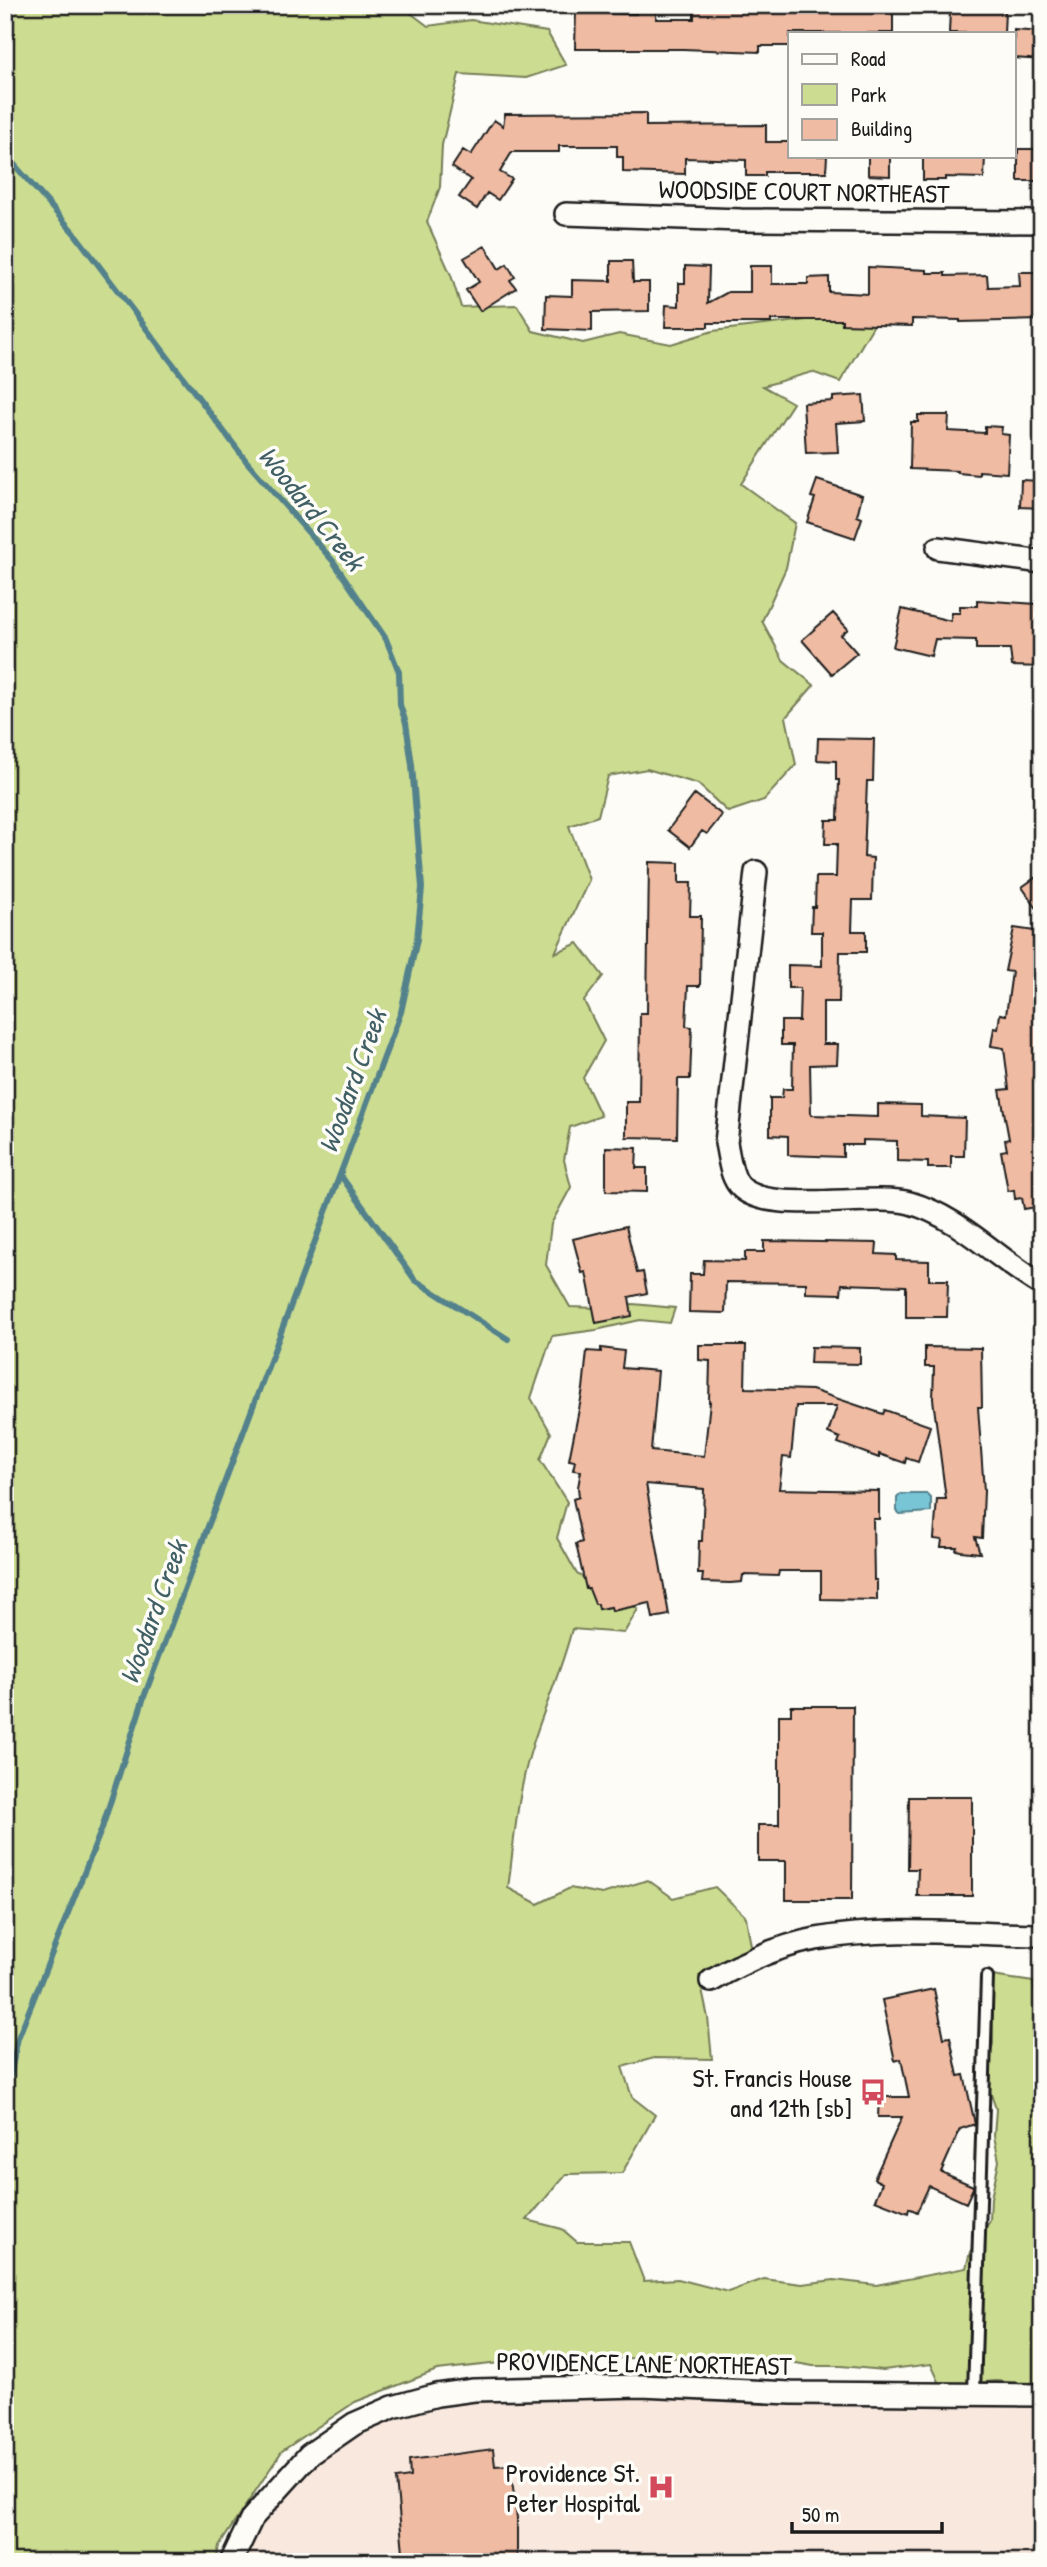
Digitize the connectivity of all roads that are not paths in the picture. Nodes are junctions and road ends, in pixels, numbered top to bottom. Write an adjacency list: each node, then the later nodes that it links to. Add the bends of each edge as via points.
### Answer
1 (566, 214): 2 (street, WOODSIDE COURT NORTHEAST)
2 (1042, 222)
3 (938, 548): 4 (street)
4 (1042, 562)
5 (756, 872): 6 (street, via 726,1143 738,1185 761,1199 910,1203 974,1237)
6 (1042, 1285)
7 (1042, 1935): 9 (street, via 881,1932 815,1940 760,1956)
8 (987, 1977): 10 (lane)
9 (711, 1981)
10 (974, 2393): 11 (street, PROVIDENCE LANE NORTHEAST); 12 (street, PROVIDENCE LANE NORTHEAST, via 791,2393 641,2386 438,2395 354,2424 309,2455 252,2518)
11 (1042, 2395)
12 (231, 2562)

